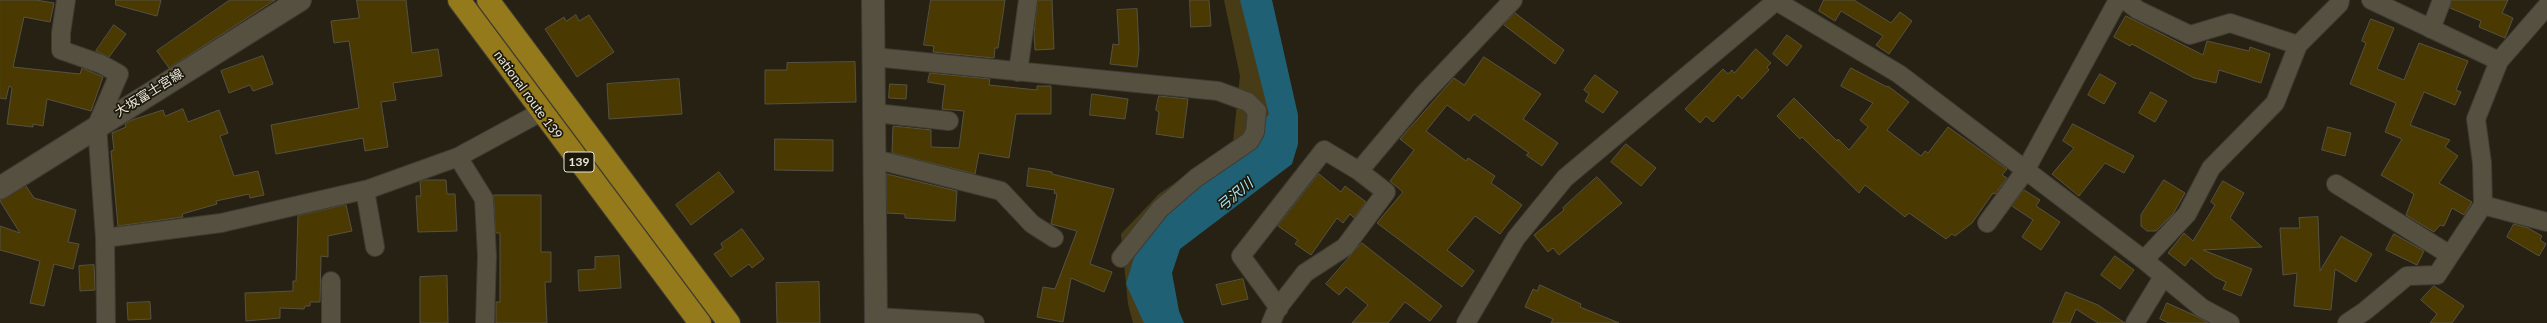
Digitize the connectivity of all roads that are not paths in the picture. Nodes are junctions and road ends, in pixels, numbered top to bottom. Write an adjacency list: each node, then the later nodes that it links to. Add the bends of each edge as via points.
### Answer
1 (66, 0): 23 (street, via 61,50 101,64 119,74)
2 (300, 0): 23 (main road, 大坂富士宮線)
3 (459, 0): 20 (highway, national route 139 / 139)
4 (488, 0): 48 (highway, national route 139 / 139)
5 (873, 0): 17 (main road)
6 (1028, 0): 19 (street)
7 (1513, 0): 26 (street, via 1428,90)
8 (1776, 0): 27 (street, via 1899,74); 50 (street, via 1564,178 1516,238)
9 (2118, 0): 27 (street)
10 (2125, 0): 16 (street, via 2138,10 2190,36 2230,23)
11 (2340, 0): 16 (street)
12 (2371, 0): 15 (street)
13 (2442, 0): 15 (street)
14 (2547, 6): 18 (street)
15 (2431, 29): 18 (street)
16 (2298, 45): 39 (street, via 2275,103 2211,168 2187,214)
17 (874, 57): 19 (street); 21 (main road)
18 (2499, 62): 31 (street, via 2476,118 2482,164)
19 (1018, 72): 38 (street, via 1218,91 1248,102 1256,111 1255,132 1250,141 1196,178 1160,209)
20 (541, 112): 24 (street); 47 (highway, national route 139 / 139)
21 (874, 112): 22 (street); 25 (main road)
22 (950, 121)
23 (97, 125): 29 (main road, 大坂富士宮線); 34 (street)
24 (458, 157): 30 (street); 46 (street, via 484,199 488,256)
25 (875, 159): 35 (street, via 1001,191 1032,224); 43 (main road)
26 (1359, 171): 42 (street, via 1386,192 1346,247 1305,272); 42 (street, via 1324,150 1242,256)
27 (2025, 171): 33 (street); 39 (street)
28 (2336, 184): 37 (street)
29 (0, 188)
30 (365, 190): 34 (street, via 221,223); 36 (street)
31 (2483, 205): 32 (street); 37 (street)
32 (2547, 222)
33 (1987, 223)
34 (105, 238): 44 (street)
35 (1054, 238)
36 (375, 247)
37 (2450, 255): 53 (street, via 2437,275 2407,276)
38 (1121, 258)
39 (2144, 260): 40 (street)
40 (2163, 277): 51 (street); 52 (street, via 2202,308)
41 (331, 281): 45 (street)
42 (1275, 315)
43 (876, 320): 49 (street)
44 (106, 323)
45 (331, 323)
46 (485, 323)
47 (700, 323)
48 (728, 323)
49 (975, 323)
50 (1466, 323)
51 (2135, 323)
52 (2230, 323)
53 (2347, 323)

